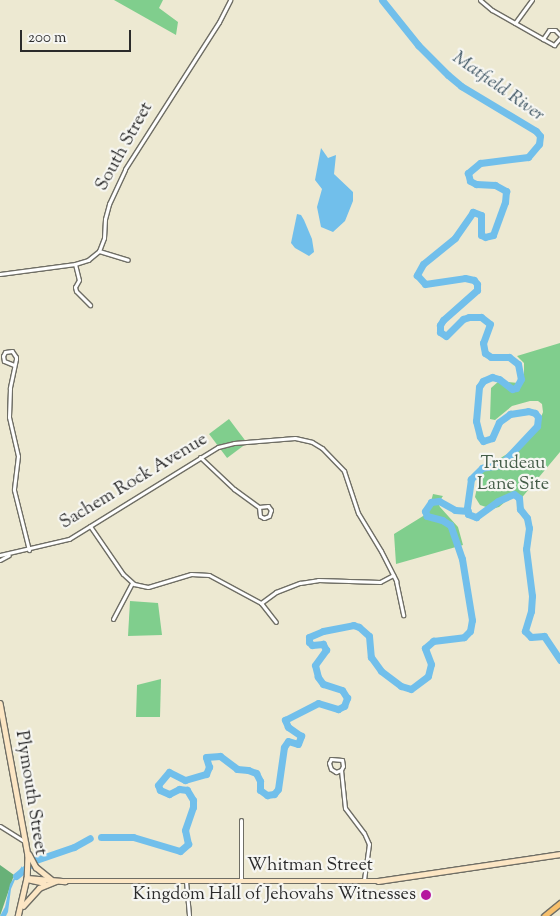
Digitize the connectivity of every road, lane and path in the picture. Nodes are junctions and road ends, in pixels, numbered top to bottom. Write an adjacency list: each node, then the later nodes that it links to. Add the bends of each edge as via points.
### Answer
1 (230, 0): 7 (street, South Street, via 125,169 109,204 104,242)
2 (480, 0): 4 (street)
3 (532, 0): 4 (street)
4 (515, 23): 6 (street)
5 (560, 37): 6 (street, via 554,45); 6 (street, via 557,31 551,30)
6 (544, 39)
7 (99, 251): 8 (street); 9 (street, via 88,260)
8 (128, 260)
9 (75, 264): 10 (street); 11 (street, via 79,280 76,291)
10 (0, 274)
11 (90, 305)
12 (14, 365): 12 (street, via 3,360 6,351 15,353); 16 (street, via 8,417 18,456 14,490)
13 (200, 457): 14 (street); 15 (street, Sachem Rock Avenue); 20 (street, Sachem Rock Avenue, via 229,444 283,438 306,440 322,448 346,475 358,513)
14 (259, 507): 14 (street, via 269,507 270,516 260,516)
15 (90, 526): 16 (street, Sachem Rock Avenue, via 64,541); 21 (street)
16 (29, 550): 17 (street, Sachem Rock Avenue)
17 (10, 554): 18 (street, Sachem Rock Avenue); 19 (street, Sachem Rock Avenue)
18 (0, 555)
19 (0, 560)
20 (393, 575): 22 (street, via 380,582 324,580 300,583 276,592); 23 (street, Sachem Rock Avenue)
21 (132, 583): 22 (street, via 152,586 204,574); 24 (street)
22 (261, 603): 25 (street)
23 (403, 615)
24 (113, 620)
25 (276, 622)
26 (0, 703): 30 (main road, Plymouth Street)
27 (341, 770): 27 (street, via 331,769 331,759 342,760); 37 (street, via 343,804 369,844)
28 (241, 820): 35 (street)
29 (0, 826): 30 (street)
30 (26, 843): 32 (main road, Plymouth Street)
31 (560, 854): 37 (main road, Whitman Street, via 414,877)
32 (30, 861): 33 (main road, Plymouth Street); 36 (main road, via 47,877)
33 (27, 876): 36 (main road, Whitman Street); 39 (main road, Plymouth Street)
34 (186, 880): 35 (main road, Whitman Street); 36 (main road, Whitman Street); 41 (street)
35 (241, 880): 37 (main road, Whitman Street)
36 (57, 881): 39 (main road, via 39,888)
37 (364, 881)
38 (560, 903): 42 (main road)
39 (21, 908): 40 (main road, Plymouth Street)
40 (18, 916)
41 (190, 916)
42 (544, 916)

